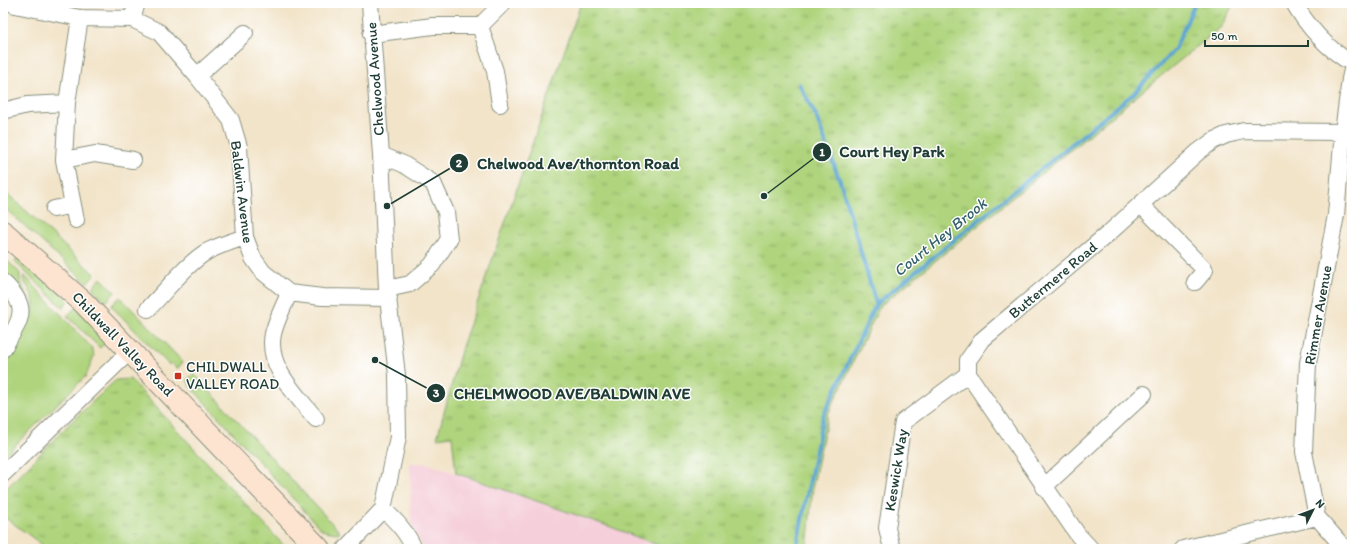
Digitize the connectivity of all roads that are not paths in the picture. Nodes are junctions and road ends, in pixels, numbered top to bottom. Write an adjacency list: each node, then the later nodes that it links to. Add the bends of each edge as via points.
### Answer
1 (12, 3): 6 (street, Baldwin Avenue)
2 (137, 3): 7 (street)
3 (370, 3): 10 (street, Chelwood Avenue)
4 (503, 3): 8 (street)
5 (1294, 3): 11 (street, via 1302,18 1334,52)
6 (80, 18): 7 (street, Baldwin Avenue); 14 (street)
7 (132, 19): 13 (street, Baldwin Avenue, via 159,32)
8 (480, 26): 10 (street, via 433,26); 15 (street, via 496,71)
9 (245, 33): 13 (street)
10 (371, 34): 18 (street, Chelwood Avenue)
11 (1352, 63)
12 (1352, 70): 17 (street, Rimmer Avenue)
13 (197, 76): 25 (street, Baldwin Avenue, via 231,120 239,146)
14 (67, 103): 16 (street, via 27,105); 19 (street)
15 (500, 104)
16 (3, 111)
17 (1343, 132): 21 (street, Rimmer Avenue); 22 (street, Buttermere Road, via 1244,131 1226,135 1198,152)
18 (381, 155): 29 (street, Chelwood Avenue); 29 (street, Chelwood Avenue, via 403,164 433,183 446,212 449,239 432,266 410,284)
19 (64, 160): 20 (street, via 95,154); 23 (street, via 75,213)
20 (133, 160)
21 (1346, 173): 39 (street, Rimmer Avenue, via 1308,363 1304,452)
22 (1142, 205): 27 (street, via 1205,270); 33 (street, Buttermere Road, via 983,339 968,360)
23 (54, 209)
24 (3, 232): 32 (main road, Childwall Valley Road, via 83,302)
25 (246, 237): 28 (street, Baldwin Avenue, via 253,258 263,272); 30 (street, via 223,244 195,260)
26 (3, 282): 31 (street, via 12,290 22,310 19,323)
27 (1195, 282)
28 (289, 293): 29 (street, Baldwin Avenue, via 322,297); 35 (street, via 274,332 272,352 282,376)
29 (388, 293): 38 (street, Chelwood Avenue, via 397,375 398,437)
30 (148, 309)
31 (3, 349)
32 (131, 350): 36 (street); 40 (main road, Childwall Valley Road)
33 (968, 374): 37 (street); 43 (street, Keswick Way, via 903,422 886,528)
34 (1144, 394): 37 (street)
35 (316, 419)
36 (3, 474)
37 (1044, 487): 44 (street)
38 (382, 509): 41 (street); 42 (street, via 398,522)
39 (1317, 517): 45 (street); 46 (street)
40 (318, 549)
41 (345, 549)
42 (414, 549)
43 (892, 549)
44 (1090, 549)
45 (1183, 549)
46 (1346, 549)

